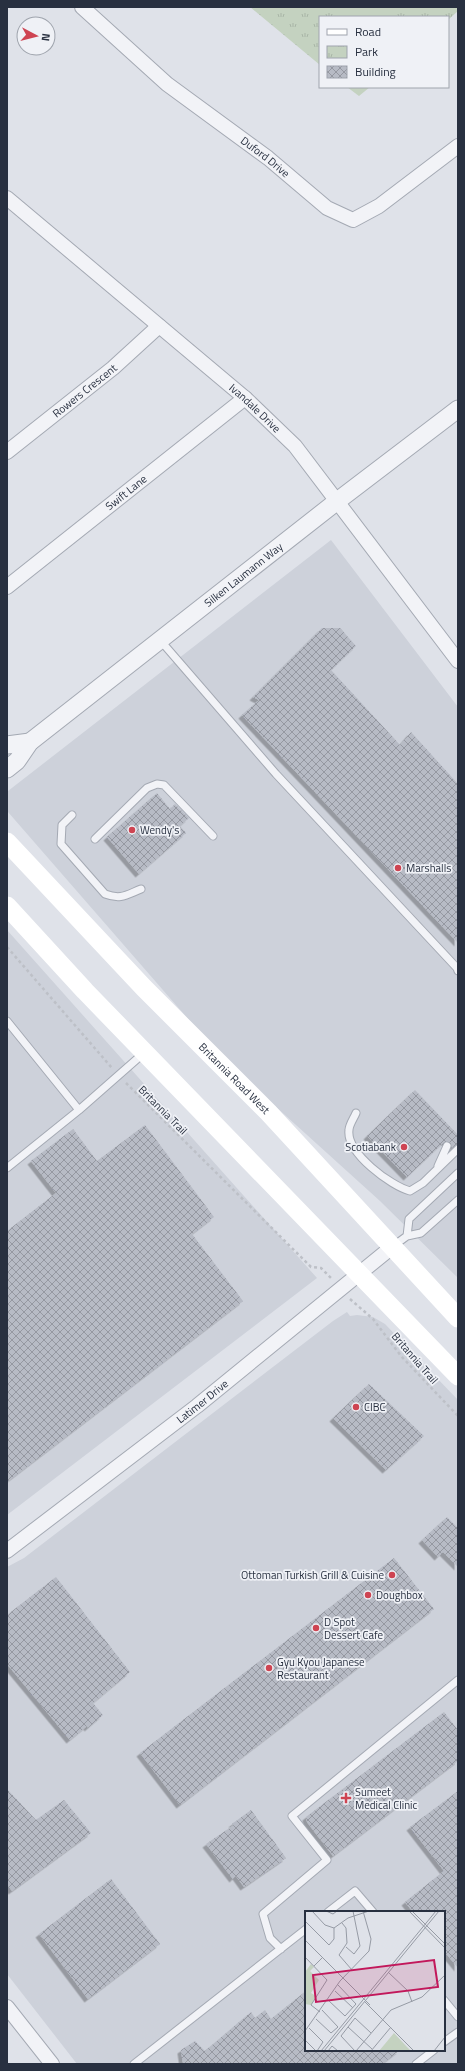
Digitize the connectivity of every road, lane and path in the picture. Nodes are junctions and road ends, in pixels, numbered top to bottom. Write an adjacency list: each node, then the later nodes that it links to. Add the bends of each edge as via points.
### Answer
1 (82, 7): 2 (street, Duford Drive, via 167,84 268,158 327,208 353,220 379,206)
2 (458, 146)
3 (8, 201): 4 (street, Ivandale Drive)
4 (159, 326): 5 (street, Ivandale Drive); 7 (street, Rowers Crescent, via 113,368)
5 (245, 398): 8 (street, Ivandale Drive, via 295,446); 9 (street, Swift Lane)
6 (458, 409): 8 (street, Silken Laumann Way)
7 (7, 452)
8 (336, 502): 10 (street, Silken Laumann Way); 11 (street, Ivandale Drive)
9 (7, 587)
10 (160, 640): 12 (street, Silken Laumann Way); 22 (lane, via 276,774)
11 (458, 661)
12 (30, 742): 13 (street, Silken Laumann Way); 14 (street, Silken Laumann Way, via 17,761)
13 (7, 746)
14 (7, 769)
15 (72, 815): 19 (lane, via 62,826 60,844 105,894 115,898 123,897)
16 (213, 836): 17 (lane, via 164,785 156,784 147,788)
17 (95, 839)
18 (7, 842): 34 (main road, Britannia Road West, via 144,988)
19 (141, 889)
20 (7, 906): 24 (main road)
21 (7, 947): 25 (path, Britannia Trail)
22 (458, 971)
23 (7, 1021): 26 (lane)
24 (145, 1052): 25 (lane); 36 (main road)
25 (119, 1076): 26 (lane); 35 (path, Britannia Trail, via 310,1267)
26 (79, 1110): 30 (lane)
27 (356, 1113): 31 (lane, via 348,1130 352,1146 387,1181 410,1191 423,1183)
28 (447, 1146): 31 (lane)
29 (458, 1149): 31 (lane)
30 (7, 1168)
31 (437, 1168)
32 (458, 1173): 34 (lane, via 409,1219)
33 (458, 1200): 34 (lane, via 421,1232)
34 (400, 1241): 36 (street, Latimer Drive); 38 (main road, Britannia Road West)
35 (321, 1268)
36 (360, 1274): 39 (main road); 41 (street, Latimer Drive, via 197,1406)
37 (361, 1311): 40 (path, Britannia Trail, via 373,1319 401,1356)
38 (458, 1318)
39 (458, 1376)
40 (458, 1416)
41 (7, 1550)
42 (458, 1680): 46 (lane, via 292,1816 327,1860 263,1914 270,1938)
43 (329, 1911): 44 (lane, via 355,1891)
44 (372, 1911)
45 (305, 1931): 46 (lane)
46 (281, 1949): 54 (lane)
47 (445, 2001): 49 (lane)
48 (7, 2007): 53 (street)
49 (458, 2017)
50 (458, 2032): 51 (lane)
51 (445, 2041)
52 (433, 2051): 55 (lane)
53 (52, 2064)
54 (134, 2064)
55 (416, 2064)

